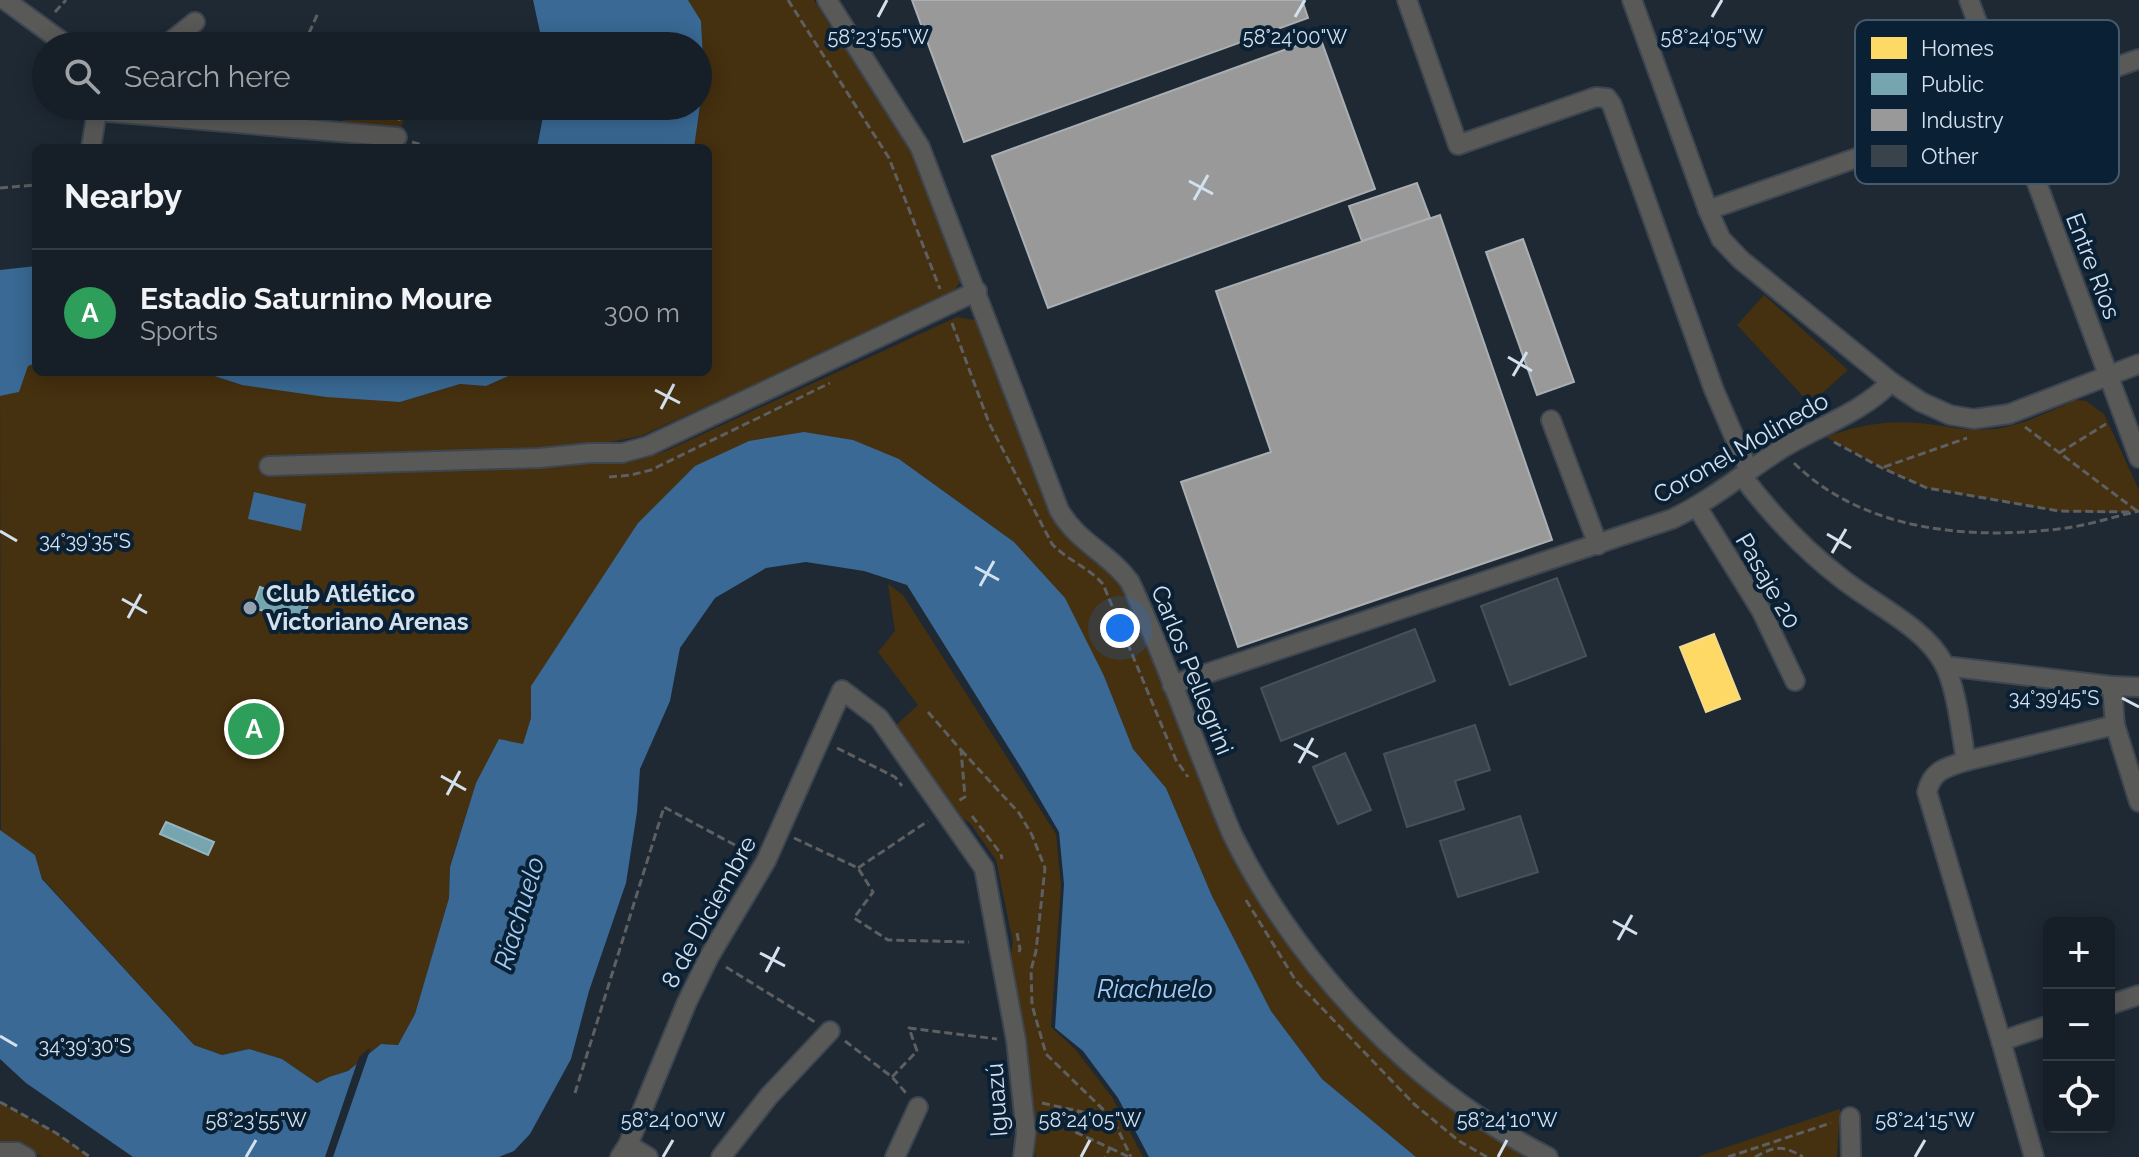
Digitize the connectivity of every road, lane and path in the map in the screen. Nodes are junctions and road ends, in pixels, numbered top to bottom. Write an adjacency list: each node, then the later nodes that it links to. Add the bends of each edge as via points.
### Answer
1 (5, 0): 10 (street)
2 (788, 0): 25 (path, via 889,158)
3 (827, 0): 24 (street, Carlos Pellegrini, via 920,147)
4 (1407, 0): 40 (street, via 1458,145 1596,97 1607,98)
5 (1632, 0): 23 (street)
6 (1969, 0): 8 (street, Entre Ríos)
7 (318, 13): 12 (path)
8 (1976, 20)
9 (195, 22): 11 (street)
10 (49, 32)
11 (182, 32)
12 (309, 32)
13 (2139, 59): 14 (street)
14 (2119, 66)
15 (97, 120): 18 (street)
16 (223, 120): 17 (street)
17 (397, 137)
18 (92, 144)
19 (1855, 159): 23 (street)
20 (2036, 184): 27 (street, Entre Ríos)
21 (32, 185): 22 (path)
22 (0, 188)
23 (1708, 210): 29 (street, via 1729,249)
24 (977, 291): 25 (street); 47 (street, Carlos Pellegrini, via 1059,510 1068,526 1130,582)
25 (947, 305): 38 (street, via 648,446 622,453); 56 (path, via 989,423 1052,544 1103,584 1176,760)
26 (2139, 364): 27 (street)
27 (2108, 375): 30 (street); 31 (street, Entre Ríos)
28 (837, 379): 41 (path, via 651,470)
29 (1891, 382): 30 (street, via 1950,415 1974,419); 33 (street, Coronel Molinedo, via 1866,404)
30 (2009, 414): 36 (path)
31 (2122, 414): 36 (path); 37 (street, Entre Ríos)
32 (1551, 420): 44 (street)
33 (1814, 430): 35 (street, Coronel Molinedo); 39 (path)
34 (1971, 437): 39 (path)
35 (1781, 450): 40 (street, Coronel Molinedo); 43 (path, via 1829,491 1900,522 2005,534 2075,527)
36 (2059, 453): 43 (path)
37 (2139, 458)
38 (269, 466)
39 (1882, 468): 43 (path, via 1927,488 1987,499 2059,511)
40 (1746, 474): 42 (street, Coronel Molinedo); 45 (street, via 1765,506 1807,549 1922,637)
41 (609, 477)
42 (1697, 507): 44 (street, Coronel Molinedo); 46 (street, Pasaje 20, via 1761,610)
43 (2138, 511)
44 (1598, 545): 47 (street, Coronel Molinedo)
45 (1945, 666): 48 (street); 55 (street)
46 (1795, 681)
47 (1172, 685): 93 (street, Carlos Pellegrini, via 1233,835 1320,970 1424,1076 1465,1108)
48 (2112, 686): 49 (street); 52 (street)
49 (2139, 687)
50 (842, 690): 53 (street, 8 de Diciembre); 59 (street, Iguazú, via 879,718)
51 (928, 712): 54 (path)
52 (2115, 725): 55 (street); 58 (street)
53 (819, 740): 57 (path, via 895,777); 60 (street, 8 de Diciembre)
54 (961, 750): 59 (path, via 965,797); 79 (path, via 1019,813 1045,868 1031,970 1032,1005 1046,1054)
55 (1966, 761): 71 (street, via 1933,775 1927,792)
56 (1188, 777)
57 (903, 788)
58 (2139, 802)
59 (944, 811): 62 (path); 70 (street, Iguazú, via 984,868)
60 (780, 831): 61 (street, 8 de Diciembre); 62 (path)
61 (766, 861): 65 (street, 8 de Diciembre); 73 (path, via 664,807)
62 (858, 868): 64 (path, via 873,892 854,918 888,940)
63 (1244, 898): 92 (path, via 1296,981 1414,1104)
64 (969, 942)
65 (709, 957): 69 (path); 82 (street, 8 de Diciembre)
66 (2139, 995): 67 (street)
67 (2115, 1003)
68 (2043, 1027): 71 (street)
69 (830, 1031): 72 (path); 87 (street)
70 (1016, 1040): 72 (path, via 909,1028 917,1051); 74 (street, Iguazú)
71 (2001, 1041): 98 (street)
72 (892, 1077): 76 (path)
73 (575, 1093)
74 (1022, 1098): 77 (path); 89 (street, Iguazú)
75 (0, 1102): 85 (path)
76 (918, 1107): 88 (street)
77 (1078, 1111): 79 (path); 81 (path, via 1073,1131)
78 (1850, 1117): 80 (path); 97 (street)
79 (1113, 1119): 91 (path)
80 (1770, 1146): 94 (path); 95 (path); 96 (path)
81 (1110, 1148): 90 (path); 91 (path)
82 (624, 1151): 86 (street)
83 (0, 1152): 84 (street)
84 (26, 1157)
85 (90, 1157)
86 (648, 1157)
87 (721, 1157)
88 (895, 1157)
89 (1023, 1157)
90 (1105, 1157)
91 (1130, 1157)
92 (1487, 1157)
93 (1548, 1157)
94 (1728, 1157)
95 (1755, 1157)
96 (1803, 1157)
97 (1851, 1157)
98 (2034, 1157)

